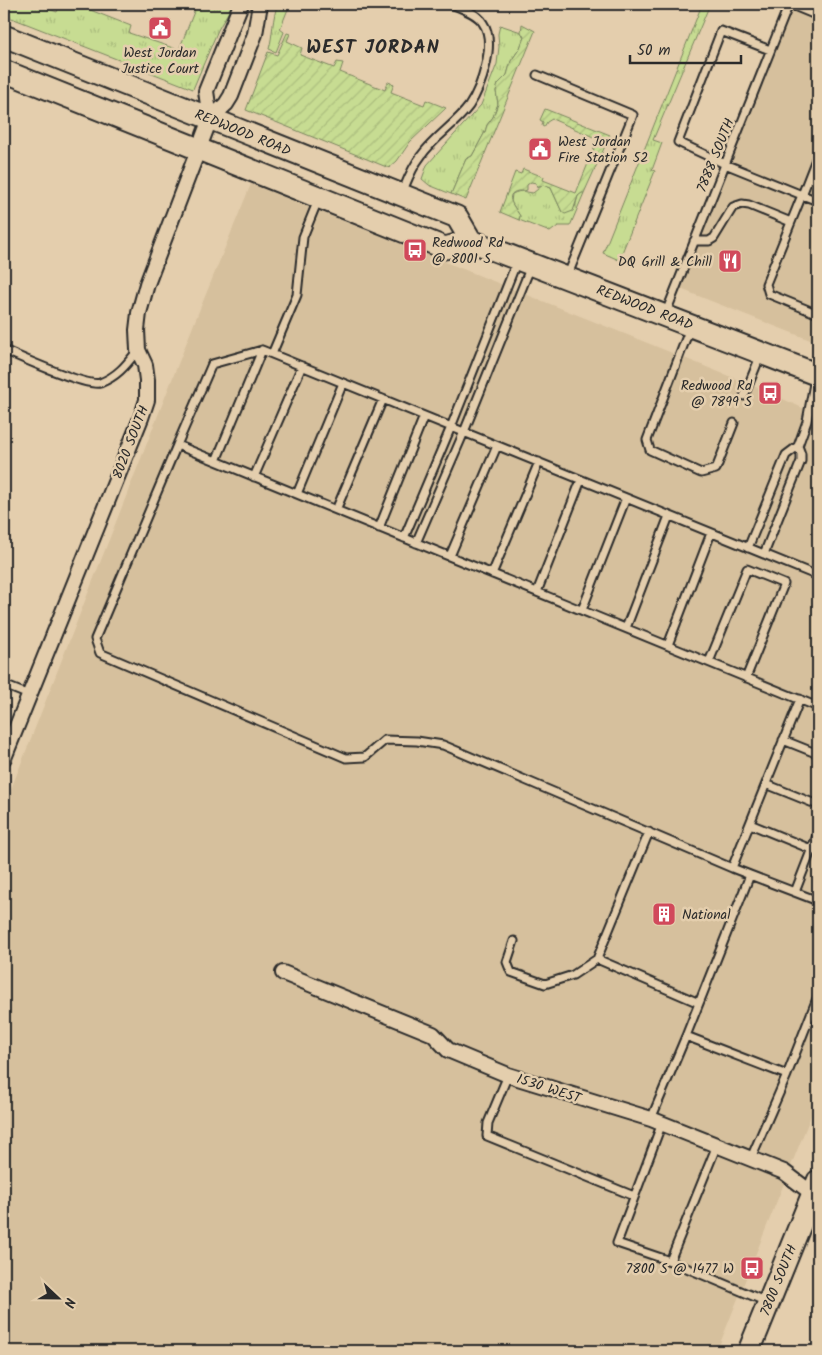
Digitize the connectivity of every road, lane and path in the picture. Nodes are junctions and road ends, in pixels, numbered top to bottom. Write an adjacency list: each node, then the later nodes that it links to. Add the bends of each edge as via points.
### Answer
1 (241, 4): 10 (street, via 206,91)
2 (260, 4): 10 (street, via 255,34 231,96)
3 (451, 4): 14 (lane, via 484,23 488,54 483,78 469,106 420,156)
4 (789, 4): 5 (lane); 7 (lane, 7888 SOUTH)
5 (818, 16)
6 (4, 36): 10 (main road, REDWOOD ROAD)
7 (770, 50): 13 (lane, 7888 SOUTH); 13 (lane, via 721,31 678,142)
8 (4, 71): 11 (main road)
9 (536, 75): 22 (lane, via 633,115)
10 (210, 118): 11 (street, 8020 SOUTH); 14 (main road, REDWOOD ROAD)
11 (199, 149): 16 (main road); 27 (street, 8020 SOUTH, via 147,284 137,330)
12 (818, 154): 15 (lane)
13 (725, 164): 15 (lane); 19 (lane, 7888 SOUTH)
14 (402, 195): 20 (main road, REDWOOD ROAD, via 457,217)
15 (802, 195): 17 (lane); 18 (lane)
16 (319, 197): 20 (main road, via 445,248); 30 (lane, via 304,237 297,295)
17 (818, 201)
18 (791, 222): 19 (lane, via 742,204 733,206 714,238); 23 (lane, via 766,284 769,294)
19 (694, 240): 24 (lane, 7888 SOUTH)
20 (471, 241): 21 (main road, REDWOOD ROAD)
21 (525, 261): 22 (main road, REDWOOD ROAD); 38 (lane); 39 (lane)
22 (567, 277): 24 (main road, REDWOOD ROAD)
23 (818, 314)
24 (664, 315): 25 (main road, REDWOOD ROAD)
25 (691, 325): 29 (main road, REDWOOD ROAD); 37 (lane, via 647,440 650,450 701,473 716,468)
26 (4, 350): 27 (lane, via 78,380 98,384 121,371)
27 (138, 350): 67 (street, 8020 SOUTH, via 145,365 147,400)
28 (262, 350): 30 (lane); 40 (lane, via 212,364); 43 (lane)
29 (762, 353): 32 (main road, REDWOOD ROAD); 34 (lane)
30 (272, 354): 31 (lane)
31 (302, 366): 33 (lane); 45 (lane)
32 (817, 372): 42 (lane)
33 (343, 383): 35 (lane); 47 (lane)
34 (744, 396)
35 (383, 399): 36 (lane); 49 (lane)
36 (424, 416): 38 (lane); 51 (lane)
37 (734, 423)
38 (451, 427): 39 (lane); 53 (lane)
39 (464, 432): 41 (lane); 54 (lane)
40 (177, 445): 43 (lane); 76 (lane, via 96,640 100,653 346,758 366,758 386,740 443,745)
41 (497, 446): 44 (lane); 57 (lane)
42 (798, 446): 55 (lane, via 786,455); 56 (lane, via 800,461)
43 (216, 461): 45 (lane)
44 (539, 462): 46 (lane); 58 (lane)
45 (254, 477): 47 (lane)
46 (581, 480): 48 (lane); 60 (lane)
47 (297, 494): 49 (lane)
48 (626, 498): 50 (lane); 61 (lane)
49 (336, 510): 51 (lane)
50 (669, 516): 52 (lane); 62 (lane)
51 (378, 528): 53 (lane)
52 (711, 533): 55 (lane); 63 (lane)
53 (404, 538): 54 (lane)
54 (416, 543): 57 (lane)
55 (748, 548): 56 (lane)
56 (764, 554): 59 (lane)
57 (450, 556): 58 (lane)
58 (492, 574): 60 (lane)
59 (818, 576)
60 (537, 592): 61 (lane)
61 (582, 610): 62 (lane)
62 (626, 628): 63 (lane)
63 (668, 646): 64 (lane)
64 (709, 662): 65 (lane); 65 (lane, via 747,569 784,584)
65 (746, 678): 68 (lane)
66 (4, 685): 67 (lane)
67 (29, 695): 72 (street, 8020 SOUTH)
68 (800, 699): 69 (lane); 70 (lane)
69 (818, 707)
70 (784, 740): 71 (lane); 73 (lane)
71 (818, 754)
72 (4, 758)
73 (766, 784): 74 (lane); 75 (lane)
74 (818, 805)
75 (750, 824): 78 (lane); 79 (lane)
76 (649, 832): 79 (lane); 84 (lane)
77 (818, 833): 78 (lane)
78 (815, 851): 81 (lane)
79 (732, 868): 80 (lane)
80 (750, 875): 81 (lane); 87 (lane)
81 (795, 892): 82 (lane)
82 (818, 901)
83 (514, 941): 84 (lane, via 506,962 511,972 545,984 573,975)
84 (597, 959): 87 (lane)
85 (283, 973): 89 (street, 1530 WEST, via 432,1034 448,1050)
86 (818, 996): 90 (lane)
87 (699, 1003): 88 (lane)
88 (686, 1036): 90 (lane); 91 (lane)
89 (508, 1075): 91 (street, 1530 WEST); 95 (lane, via 488,1123 487,1136)
90 (787, 1076): 93 (lane)
91 (656, 1121): 92 (street, 1530 WEST); 95 (lane)
92 (717, 1145): 93 (street, 1530 WEST); 96 (lane)
93 (751, 1158): 94 (street, 1530 WEST)
94 (817, 1191): 97 (main road, 7800 SOUTH)
95 (634, 1196): 96 (lane, via 616,1243)
96 (670, 1261): 97 (lane)
97 (769, 1303): 98 (main road, 7800 SOUTH)
98 (749, 1351)

